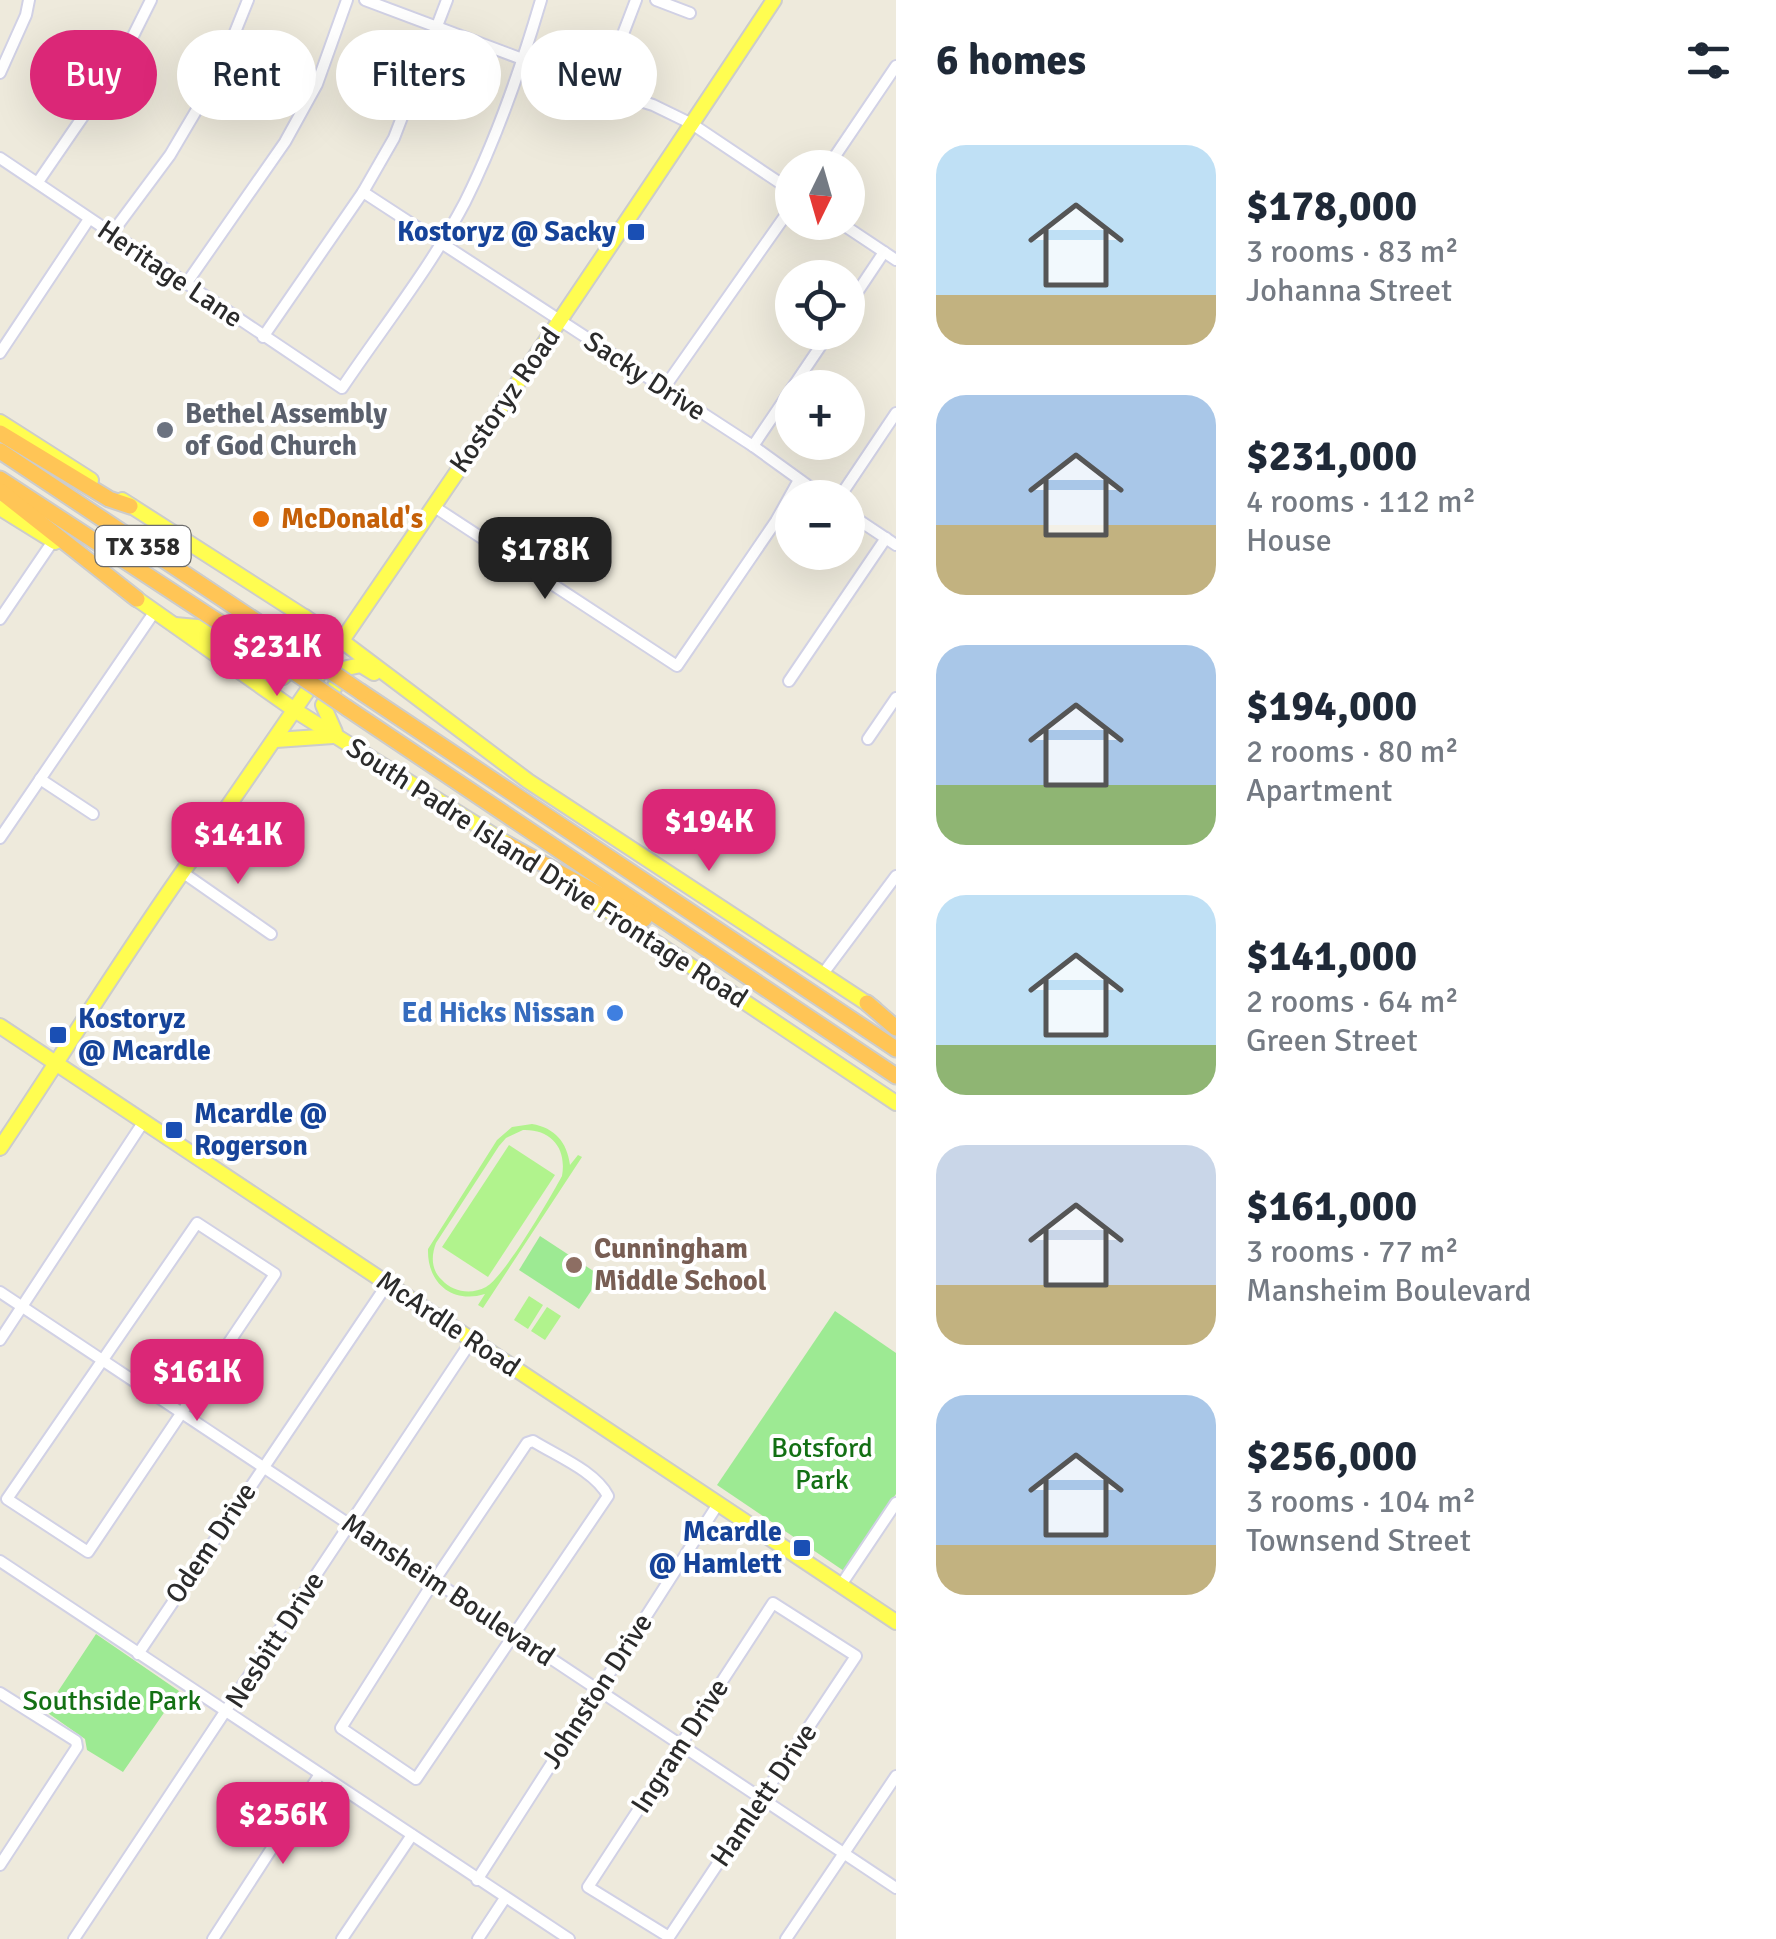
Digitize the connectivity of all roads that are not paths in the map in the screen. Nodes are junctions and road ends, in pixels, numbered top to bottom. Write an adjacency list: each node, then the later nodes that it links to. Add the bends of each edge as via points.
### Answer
1 (29, 0): 15 (street)
2 (151, 0): 25 (street, via 119,64)
3 (248, 0): 29 (street, via 219,72)
4 (346, 0): 35 (street, via 317,84 293,127)
5 (366, 0): 12 (street)
6 (446, 0): 12 (street)
7 (541, 0): 13 (street)
8 (636, 0): 14 (street)
9 (656, 0): 11 (street)
10 (774, 0): 21 (main road, Kostoryz Road)
11 (690, 13)
12 (436, 28): 16 (street); 26 (street, via 394,138)
13 (532, 30)
14 (625, 30)
15 (4, 56): 19 (street)
16 (521, 60)
17 (521, 63): 31 (street, via 482,164)
18 (896, 66): 22 (street)
19 (0, 73)
20 (657, 107): 21 (street)
21 (692, 124): 24 (street); 36 (main road, Kostoryz Road)
22 (839, 150)
23 (0, 158): 25 (street, Heritage Lane)
24 (775, 180)
25 (38, 182): 27 (street, Heritage Lane)
26 (363, 192): 31 (street, Sacky Drive); 37 (street)
27 (89, 219): 29 (street, Heritage Lane); 39 (street)
28 (775, 230): 40 (street)
29 (112, 234): 35 (street, Heritage Lane)
30 (865, 239): 32 (street)
31 (440, 242): 36 (street, Sacky Drive); 37 (street, Heritage Lane, via 342,388)
32 (884, 252): 33 (street); 34 (street)
33 (896, 260)
34 (865, 280)
35 (186, 284): 37 (street, Heritage Lane)
36 (560, 321): 40 (street, Sacky Drive); 51 (main road, Kostoryz Road)
37 (262, 337)
38 (818, 350): 44 (street)
39 (0, 353)
40 (664, 388): 44 (street, Sacky Drive)
41 (896, 413): 48 (street)
42 (0, 422): 50 (main road)
43 (0, 433): 50 (highway)
44 (752, 446): 47 (street, Sacky Drive)
45 (0, 452): 83 (highway, TX 358, bridge)
46 (0, 478): 80 (highway, TX 358, bridge)
47 (800, 480)
48 (850, 480)
49 (0, 491): 57 (highway)
50 (130, 506): 59 (main road)
51 (433, 506): 53 (street, via 677,666); 62 (main road, Kostoryz Road)
52 (0, 508): 55 (main road, South Padre Island Drive Frontage Road)
53 (775, 522)
54 (865, 524): 56 (street)
55 (53, 541): 57 (main road, South Padre Island Drive Frontage Road); 60 (street)
56 (891, 542): 63 (street)
57 (137, 599): 58 (main road, South Padre Island Drive Frontage Road)
58 (155, 611): 61 (main road, South Padre Island Drive Frontage Road); 71 (street)
59 (305, 617): 61 (main road, via 309,647 283,676 273,677 197,627); 62 (main road)
60 (0, 619)
61 (174, 625): 65 (main road, South Padre Island Drive Frontage Road)
62 (342, 641): 65 (main road, Kostoryz Road); 67 (main road)
63 (789, 681)
64 (896, 698): 66 (street)
65 (296, 711): 68 (main road, South Padre Island Drive Frontage Road); 69 (main road, Kostoryz Road)
66 (892, 716): 70 (street)
67 (451, 720): 68 (main road, via 361,666 346,668 324,705); 78 (main road, via 527,780)
68 (338, 738): 69 (main road); 74 (main road, South Padre Island Drive Frontage Road)
69 (276, 740): 75 (main road, Kostoryz Road)
70 (868, 740)
71 (40, 779): 72 (street); 73 (street)
72 (92, 814)
73 (0, 838)
74 (507, 844): 80 (highway); 86 (main road, South Padre Island Drive Frontage Road)
75 (182, 872): 77 (street); 84 (main road, Kostoryz Road)
76 (896, 876): 78 (street)
77 (271, 934)
78 (822, 974): 79 (main road)
79 (866, 1003): 81 (highway)
80 (788, 1005): 85 (highway, TX 358)
81 (896, 1025)
82 (0, 1026): 84 (main road, McArdle Road)
83 (896, 1049)
84 (56, 1063): 87 (main road, McArdle Road); 88 (main road, Kostoryz Road)
85 (896, 1076)
86 (896, 1103)
87 (144, 1121): 89 (main road, McArdle Road); 91 (street)
88 (0, 1148)
89 (388, 1284): 93 (main road, McArdle Road); 96 (street, Odem Drive)
90 (0, 1292): 91 (street, Mansheim Boulevard)
91 (22, 1307): 92 (street); 94 (street, Mansheim Boulevard)
92 (0, 1340)
93 (472, 1340): 98 (main road, McArdle Road); 99 (street, Nesbitt Drive)
94 (101, 1360): 95 (street, Mansheim Boulevard); 95 (street, via 197,1223 276,1274); 95 (street, via 7,1499 88,1552)
95 (181, 1412): 96 (street, Mansheim Boulevard)
96 (262, 1466): 99 (street, Mansheim Boulevard); 106 (street, Odem Drive)
97 (896, 1503): 102 (street)
98 (718, 1504): 102 (main road, McArdle Road); 107 (street, Johnston Drive)
99 (351, 1525): 101 (street, Mansheim Boulevard); 109 (street, Nesbitt Drive)
100 (0, 1561): 106 (street)
101 (434, 1580): 105 (street, Mansheim Boulevard); 105 (street, via 530,1441 579,1470 608,1496); 105 (street, via 340,1728 416,1779)
102 (841, 1585): 103 (main road, McArdle Road)
103 (896, 1622)
104 (813, 1626): 110 (street, Ingram Drive, via 773,1604); 113 (street, Hamlett Drive, via 856,1656)
105 (517, 1636): 107 (street, Mansheim Boulevard)
106 (138, 1654): 109 (street)
107 (597, 1690): 110 (street, Mansheim Boulevard); 117 (street, Johnston Drive)
108 (0, 1693): 116 (street, via 76,1741 77,1748)
109 (227, 1712): 111 (street); 121 (street, Nesbitt Drive)
110 (681, 1745): 113 (street, Mansheim Boulevard); 120 (street, Ingram Drive, via 588,1887)
111 (320, 1774): 114 (street); 122 (street)
112 (896, 1776): 115 (street)
113 (762, 1799): 115 (street, Mansheim Boulevard); 120 (street, Hamlett Drive, via 669,1937)
114 (412, 1835): 117 (street); 123 (street)
115 (845, 1854): 118 (street, Mansheim Boulevard); 126 (street)
116 (0, 1865)
117 (476, 1880): 119 (street)
118 (896, 1888)
119 (505, 1898): 124 (street); 125 (street)
120 (628, 1913)
121 (74, 1939)
122 (213, 1939)
123 (342, 1939)
124 (478, 1939)
125 (569, 1939)
126 (786, 1939)

